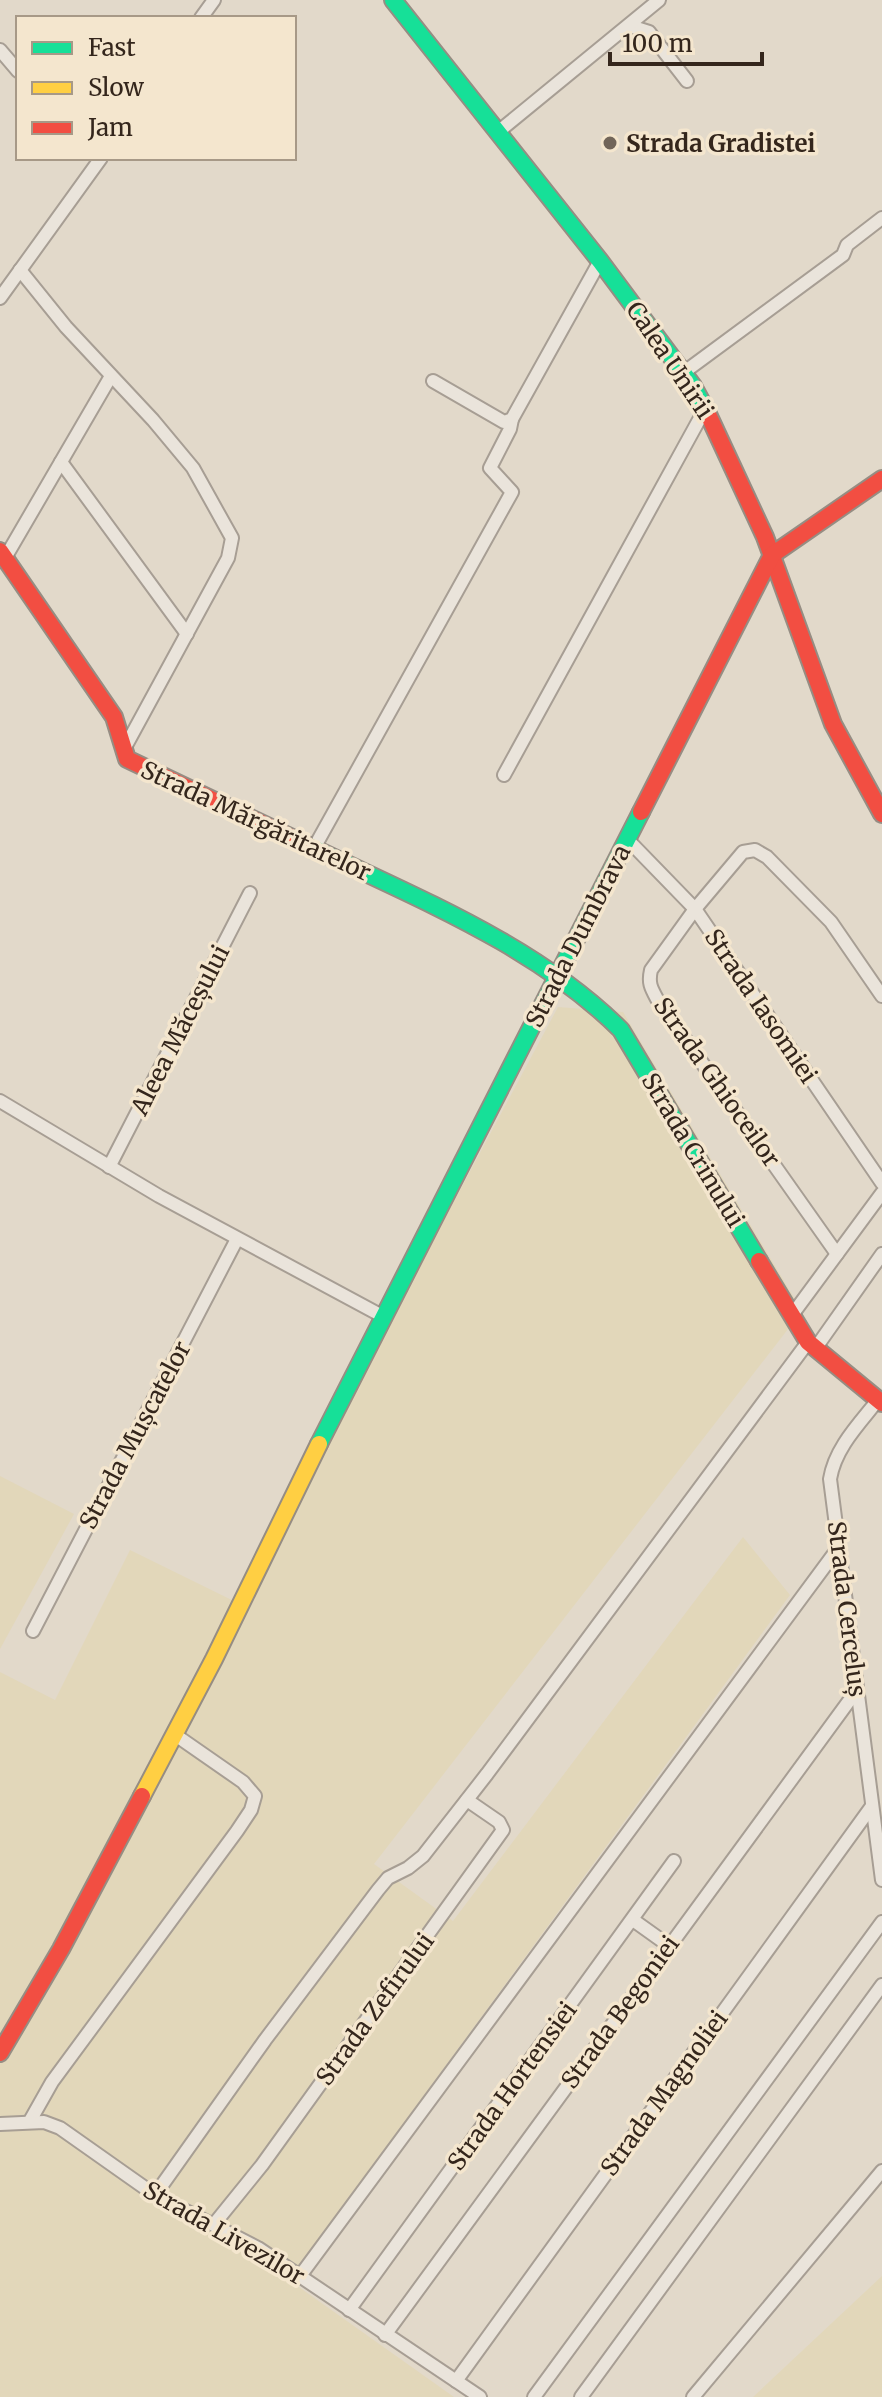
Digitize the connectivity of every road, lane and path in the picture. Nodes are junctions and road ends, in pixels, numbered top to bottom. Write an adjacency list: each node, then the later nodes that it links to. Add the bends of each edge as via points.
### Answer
1 (393, 0): 7 (street, Calea Unirii)
2 (659, 0): 3 (street)
3 (630, 26): 6 (street, via 649,32); 7 (street)
4 (0, 50): 5 (street)
5 (16, 69)
6 (687, 81)
7 (498, 132): 10 (street, Calea Unirii)
8 (96, 160): 11 (street)
9 (882, 218): 13 (street, via 847,245 843,255)
10 (600, 261): 13 (street, Calea Unirii); 17 (street)
11 (20, 270): 12 (street); 14 (street)
12 (0, 298)
13 (683, 373): 16 (street, Calea Unirii)
14 (111, 376): 18 (street); 22 (street, via 193,468 232,538 228,558)
15 (433, 381): 17 (street, via 504,422)
16 (705, 409): 21 (street, Calea Unirii); 24 (street)
17 (512, 419): 27 (street, via 490,468 512,492)
18 (61, 462): 20 (street); 22 (street)
19 (882, 479): 21 (street)
20 (2, 555): 23 (street, Strada Mărgăritarelor, via 106,704)
21 (772, 555): 25 (street, Calea Unirii, via 833,724); 26 (street, Strada Dumbrava)
22 (187, 634): 23 (street)
23 (123, 751): 27 (street, Strada Mărgăritarelor, via 136,765)
24 (504, 775)
25 (882, 814)
26 (628, 840): 29 (street, Strada Iasomiei); 30 (street, Strada Dumbrava)
27 (314, 848): 30 (street, Strada Mărgăritarelor, via 454,916)
28 (250, 893): 33 (street, Aleea Măceșului)
29 (695, 909): 31 (street, Strada Ghioceilor, via 743,852 759,851 831,922); 34 (street, Strada Iasomiei); 37 (street, Strada Ghioceilor, via 651,970 649,985)
30 (558, 976): 39 (street, Strada Crinului, via 621,1030); 40 (street, Strada Dumbrava)
31 (882, 996)
32 (0, 1101): 33 (street)
33 (109, 1167): 36 (street)
34 (882, 1183)
35 (882, 1193): 37 (street)
36 (237, 1239): 40 (street); 44 (street, Strada Mușcatelor)
37 (837, 1254): 39 (street)
38 (882, 1254): 41 (street)
39 (792, 1315): 41 (street, Strada Crinului)
40 (384, 1317): 46 (street, Strada Dumbrava)
41 (812, 1346): 42 (street); 47 (street)
42 (880, 1401): 43 (street, Strada Cerceluș, via 833,1462 830,1479)
43 (839, 1547): 45 (street, Strada Cerceluș); 61 (street)
44 (33, 1631)
45 (857, 1690): 48 (street, Strada Cerceluș); 53 (street, Strada Begoniei)
46 (174, 1734): 55 (street, Strada Dumbrava); 56 (street, via 243,1782 255,1796 254,1804 52,2082)
47 (467, 1800): 59 (street, via 423,1856 378,1890); 60 (street, Strada Zefirului, via 503,1830)
48 (872, 1806): 50 (street, Strada Cerceluș); 64 (street, Strada Magnoliei)
49 (674, 1861): 51 (street, Strada Hortensiei)
50 (882, 1880)
51 (633, 1920): 53 (street); 62 (street, Strada Hortensiei)
52 (882, 1922): 66 (street)
53 (668, 1945): 63 (street, Strada Begoniei)
54 (882, 1985): 67 (street)
55 (0, 2053)
56 (30, 2121): 57 (street, Strada Livezilor); 59 (street, Strada Livezilor, via 60,2128)
57 (0, 2124)
58 (882, 2171): 68 (street)
59 (155, 2195): 60 (street, Strada Livezilor)
60 (215, 2223): 61 (street, Strada Livezilor)
61 (300, 2276): 62 (street, Strada Livezilor)
62 (349, 2310): 63 (street, Strada Livezilor)
63 (385, 2335): 64 (street, Strada Livezilor)
64 (456, 2381): 65 (street, Strada Livezilor)
65 (480, 2397)
66 (534, 2397)
67 (581, 2397)
68 (693, 2397)

